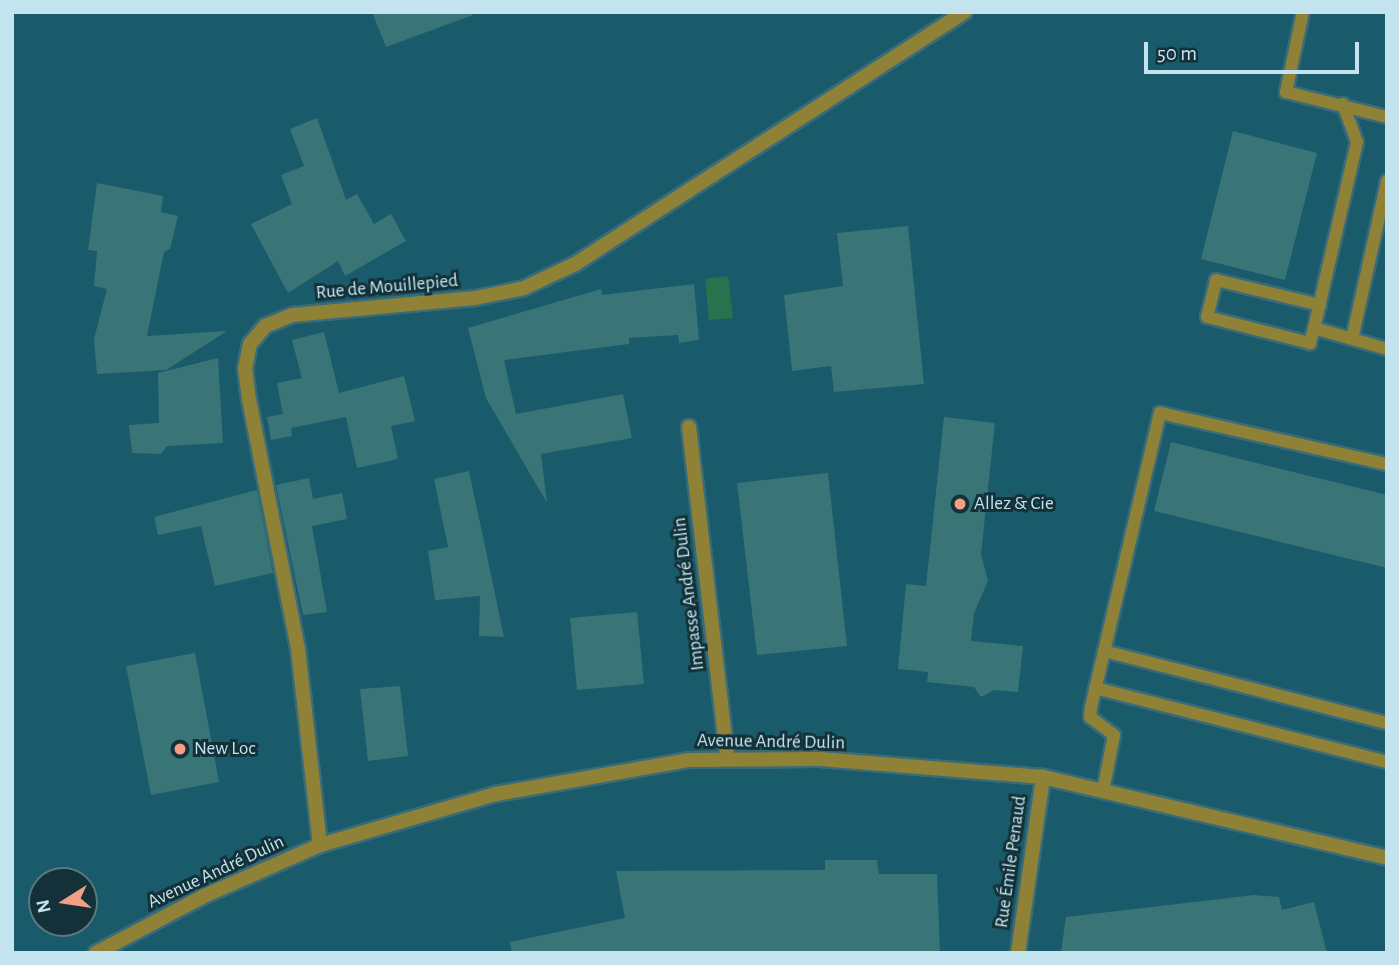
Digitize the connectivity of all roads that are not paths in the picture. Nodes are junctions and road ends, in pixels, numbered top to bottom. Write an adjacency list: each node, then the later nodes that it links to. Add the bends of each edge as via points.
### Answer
1 (965, 12): 19 (street, Rue de Mouillepied, via 562,270 524,288 475,298 292,315 265,326 250,344 245,369 249,400 298,649)
2 (1303, 12): 3 (lane, via 1286,92)
3 (1343, 104): 4 (lane); 6 (lane, via 1357,142)
4 (1387, 117)
5 (1387, 181): 8 (lane)
6 (1320, 305): 7 (lane); 7 (lane, via 1216,280 1207,317 1310,342)
7 (1314, 328): 8 (lane)
8 (1352, 339): 9 (lane)
9 (1387, 349)
10 (689, 427): 15 (street, Impasse André Dulin)
11 (1387, 464): 12 (lane, via 1160,413)
12 (1104, 651): 13 (lane); 14 (lane)
13 (1095, 688): 16 (lane); 18 (lane, via 1090,717 1114,735)
14 (1387, 723)
15 (727, 757): 17 (street, Avenue André Dulin); 19 (street, Avenue André Dulin, via 496,794)
16 (1387, 762)
17 (1043, 777): 18 (street, Avenue André Dulin); 22 (street, Rue Émile Penaud)
18 (1103, 791): 20 (street, Avenue André Dulin)
19 (320, 845): 21 (street, Avenue André Dulin, via 204,896)
20 (1387, 858)
21 (96, 953)
22 (1018, 953)

